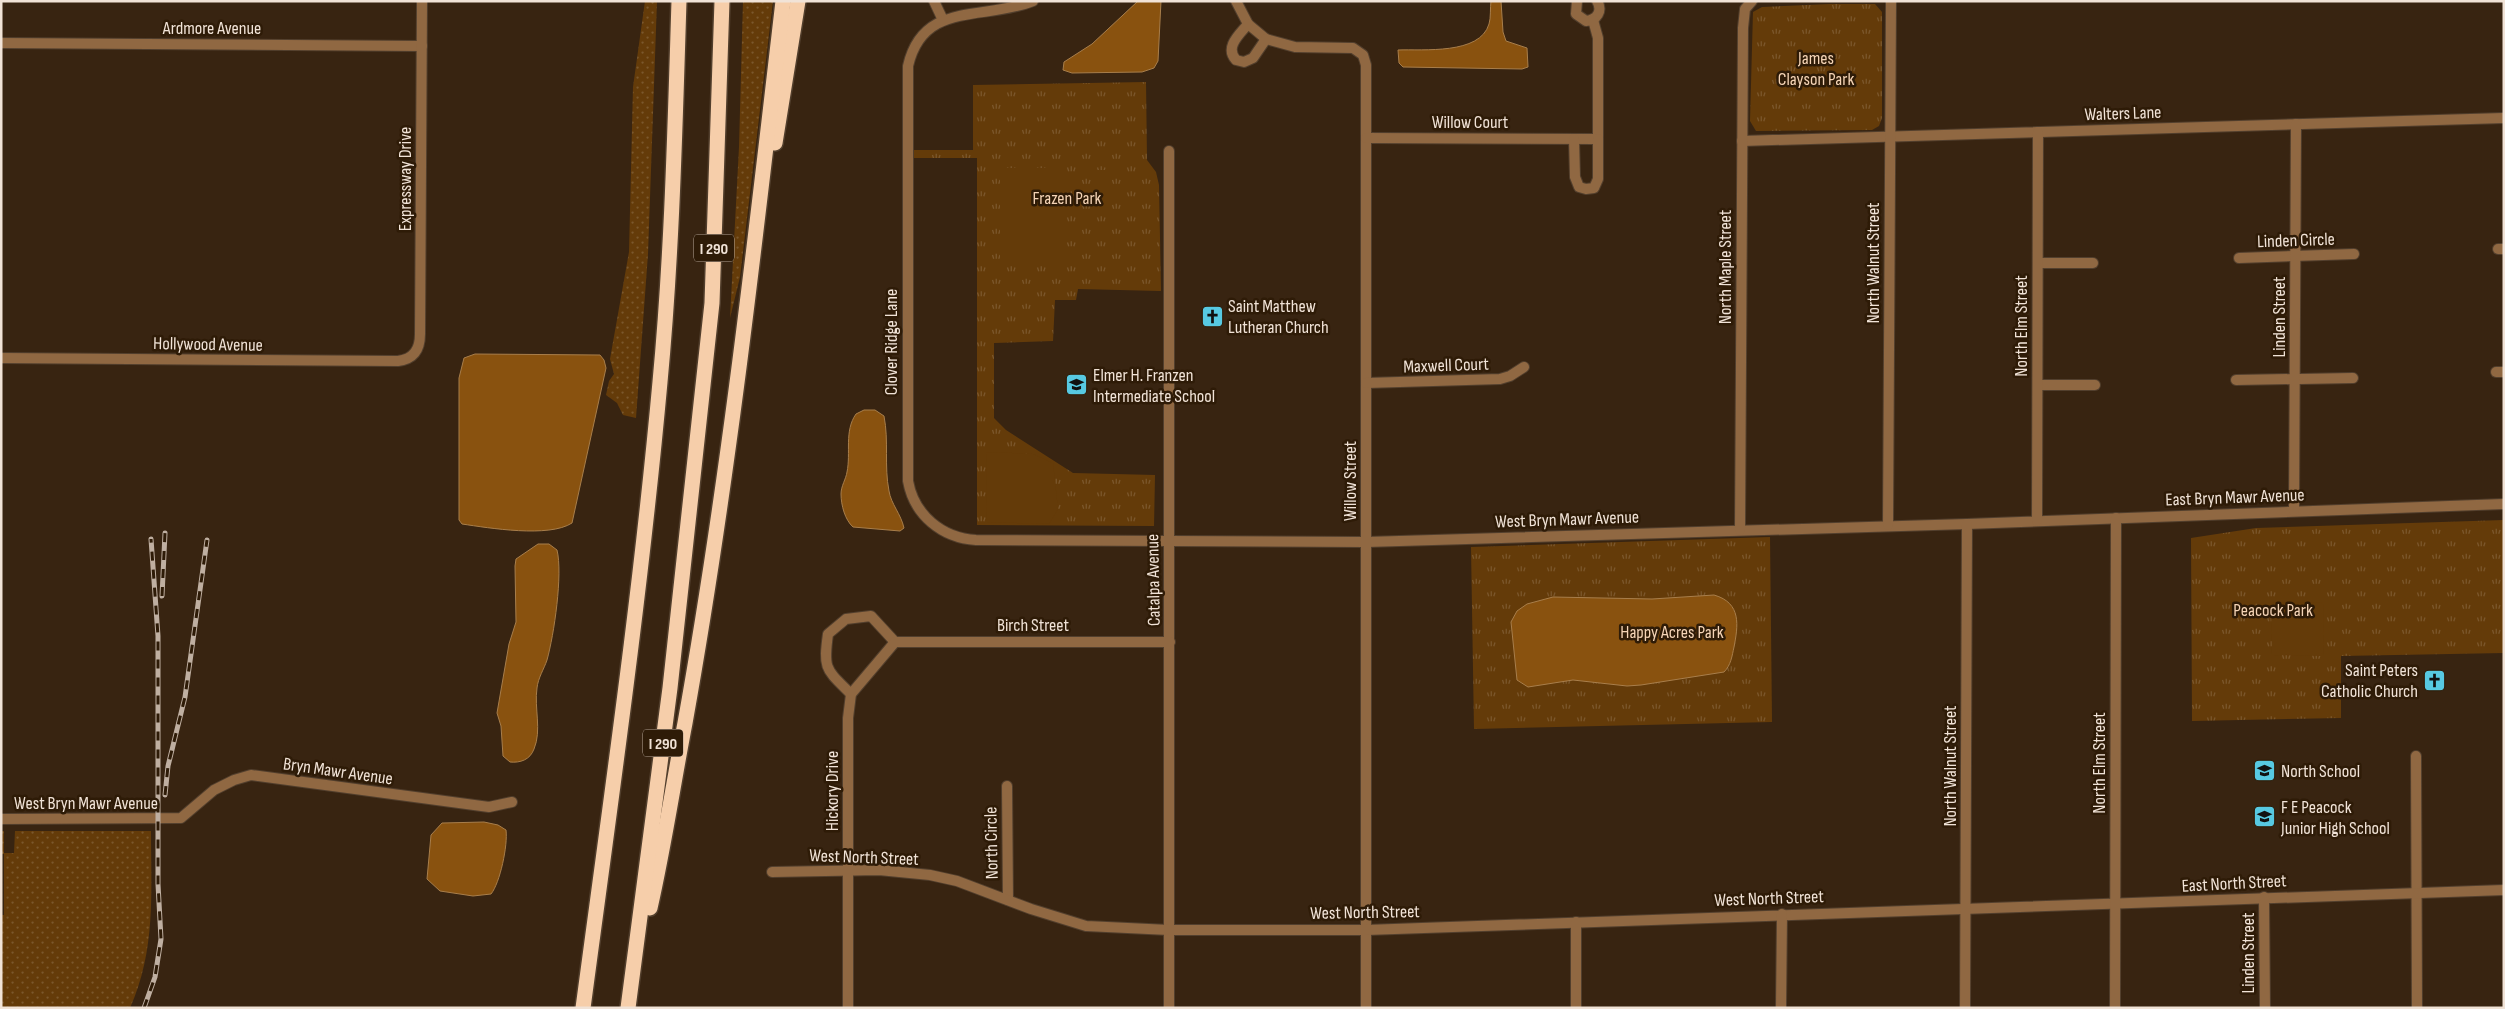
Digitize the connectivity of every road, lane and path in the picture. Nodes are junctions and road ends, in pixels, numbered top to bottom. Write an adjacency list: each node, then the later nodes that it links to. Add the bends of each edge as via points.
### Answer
1 (422, 1): 19 (street, Expressway Drive)
2 (674, 1): 20 (highway)
3 (679, 1): 20 (highway, I 290)
4 (722, 1): 74 (highway, I 290, via 712,303 670,688)
5 (783, 1): 30 (highway)
6 (798, 1): 30 (highway, via 767,191)
7 (934, 1): 14 (street)
8 (1033, 1): 14 (street, Clover Ridge Lane, via 1003,9 967,7)
9 (1236, 1): 16 (street, Willow Street)
10 (1577, 1): 15 (street, via 1577,16 1583,21)
11 (1597, 1): 15 (street, via 1600,10)
12 (1891, 1): 24 (street, North Walnut Street)
13 (1750, 3): 28 (street, North Maple Street, via 1744,12 1743,28)
14 (942, 18): 52 (street, Clover Ridge Lane, via 920,38 910,56 908,70 907,469 912,496 924,516 936,527 967,539)
15 (1593, 20): 27 (street, via 1598,38)
16 (1248, 24): 17 (street, Willow Street); 17 (street, via 1232,46 1236,60 1244,62 1253,58)
17 (1266, 39): 25 (street, Willow Street, via 1286,46 1349,48 1361,53 1366,65)
18 (1, 44): 19 (street, Ardmore Avenue)
19 (422, 46): 36 (street, Expressway Drive, via 420,344)
20 (677, 62): 75 (highway, I 290, via 661,380 638,596)
21 (2504, 118): 22 (street, Walters Lane)
22 (2296, 124): 23 (street, Walters Lane); 32 (street, Linden Street)
23 (2038, 132): 24 (street, Walters Lane); 34 (street, North Elm Street)
24 (1890, 137): 28 (street, Walters Lane); 50 (street, North Walnut Street)
25 (1366, 138): 26 (street, Willow Court); 42 (street, Willow Street)
26 (1574, 139): 27 (street, Willow Court); 27 (street, via 1575,180 1579,187 1586,189 1594,188 1598,180)
27 (1598, 139)
28 (1742, 141): 51 (street, North Maple Street)
29 (1169, 151): 52 (street, Catalpa Avenue)
30 (754, 229): 74 (highway, via 722,492 702,624 661,862)
31 (2354, 254): 32 (street, Linden Circle)
32 (2296, 257): 33 (street, Linden Circle); 40 (street, Linden Street)
33 (2239, 258)
34 (2038, 263): 35 (street); 44 (street, North Elm Street)
35 (2093, 263)
36 (413, 356): 37 (street, Hollywood Avenue, via 398,361)
37 (1, 358)
38 (1524, 367): 42 (street, Maxwell Court, via 1496,379)
39 (2353, 378): 40 (street)
40 (2295, 379): 41 (street); 46 (street, Linden Street)
41 (2236, 380)
42 (1366, 383): 53 (street, Willow Street)
43 (2095, 385): 44 (street)
44 (2038, 386): 48 (street, North Elm Street)
45 (2504, 504): 46 (street, East Bryn Mawr Avenue)
46 (2294, 511): 47 (street, East Bryn Mawr Avenue)
47 (2116, 518): 48 (street, East Bryn Mawr Avenue); 68 (street, North Elm Street)
48 (2037, 521): 49 (street, East Bryn Mawr Avenue)
49 (1967, 524): 50 (street, West Bryn Mawr Avenue); 69 (street, North Walnut Street)
50 (1888, 525): 51 (street, West Bryn Mawr Avenue)
51 (1740, 530): 53 (street, West Bryn Mawr Avenue)
52 (1168, 541): 53 (street, West Bryn Mawr Avenue); 55 (street, Catalpa Avenue)
53 (1366, 542): 73 (street, Willow Street)
54 (895, 642): 55 (street, Birch Street); 56 (street); 56 (street, via 871,616 846,619 828,634 825,659 829,672)
55 (1170, 642): 72 (street, Catalpa Avenue)
56 (851, 694): 62 (street, Hickory Drive, via 848,718)
57 (2416, 756): 65 (street)
58 (1007, 786): 67 (street, North Circle)
59 (512, 802): 61 (street, Bryn Mawr Avenue, via 490,807 251,775 214,790 181,818)
60 (1, 819): 61 (street, West Bryn Mawr Avenue)
61 (171, 819)
62 (848, 871): 63 (street, West North Street); 67 (street, West North Street, via 879,870 930,876 957,881); 77 (street, Hickory Drive)
63 (772, 872)
64 (2504, 890): 65 (street, East North Street)
65 (2417, 892): 66 (street, East North Street); 85 (street)
66 (2264, 897): 68 (street, East North Street); 84 (street, Linden Street)
67 (1008, 900): 72 (street, West North Street, via 1086,926)
68 (2115, 904): 69 (street, East North Street); 83 (street, North Elm Street)
69 (1966, 909): 70 (street, West North Street); 82 (street, North Walnut Street)
70 (1782, 914): 71 (street, West North Street); 81 (street)
71 (1576, 922): 73 (street, West North Street); 80 (street)
72 (1169, 930): 73 (street, West North Street); 78 (street, Catalpa Avenue)
73 (1366, 930): 79 (street, Willow Street)
74 (630, 992): 76 (highway, I 290)
75 (583, 1008)
76 (628, 1008)
77 (848, 1008)
78 (1169, 1008)
79 (1366, 1008)
80 (1576, 1008)
81 (1781, 1008)
82 (1966, 1008)
83 (2115, 1008)
84 (2265, 1008)
85 (2416, 1008)

